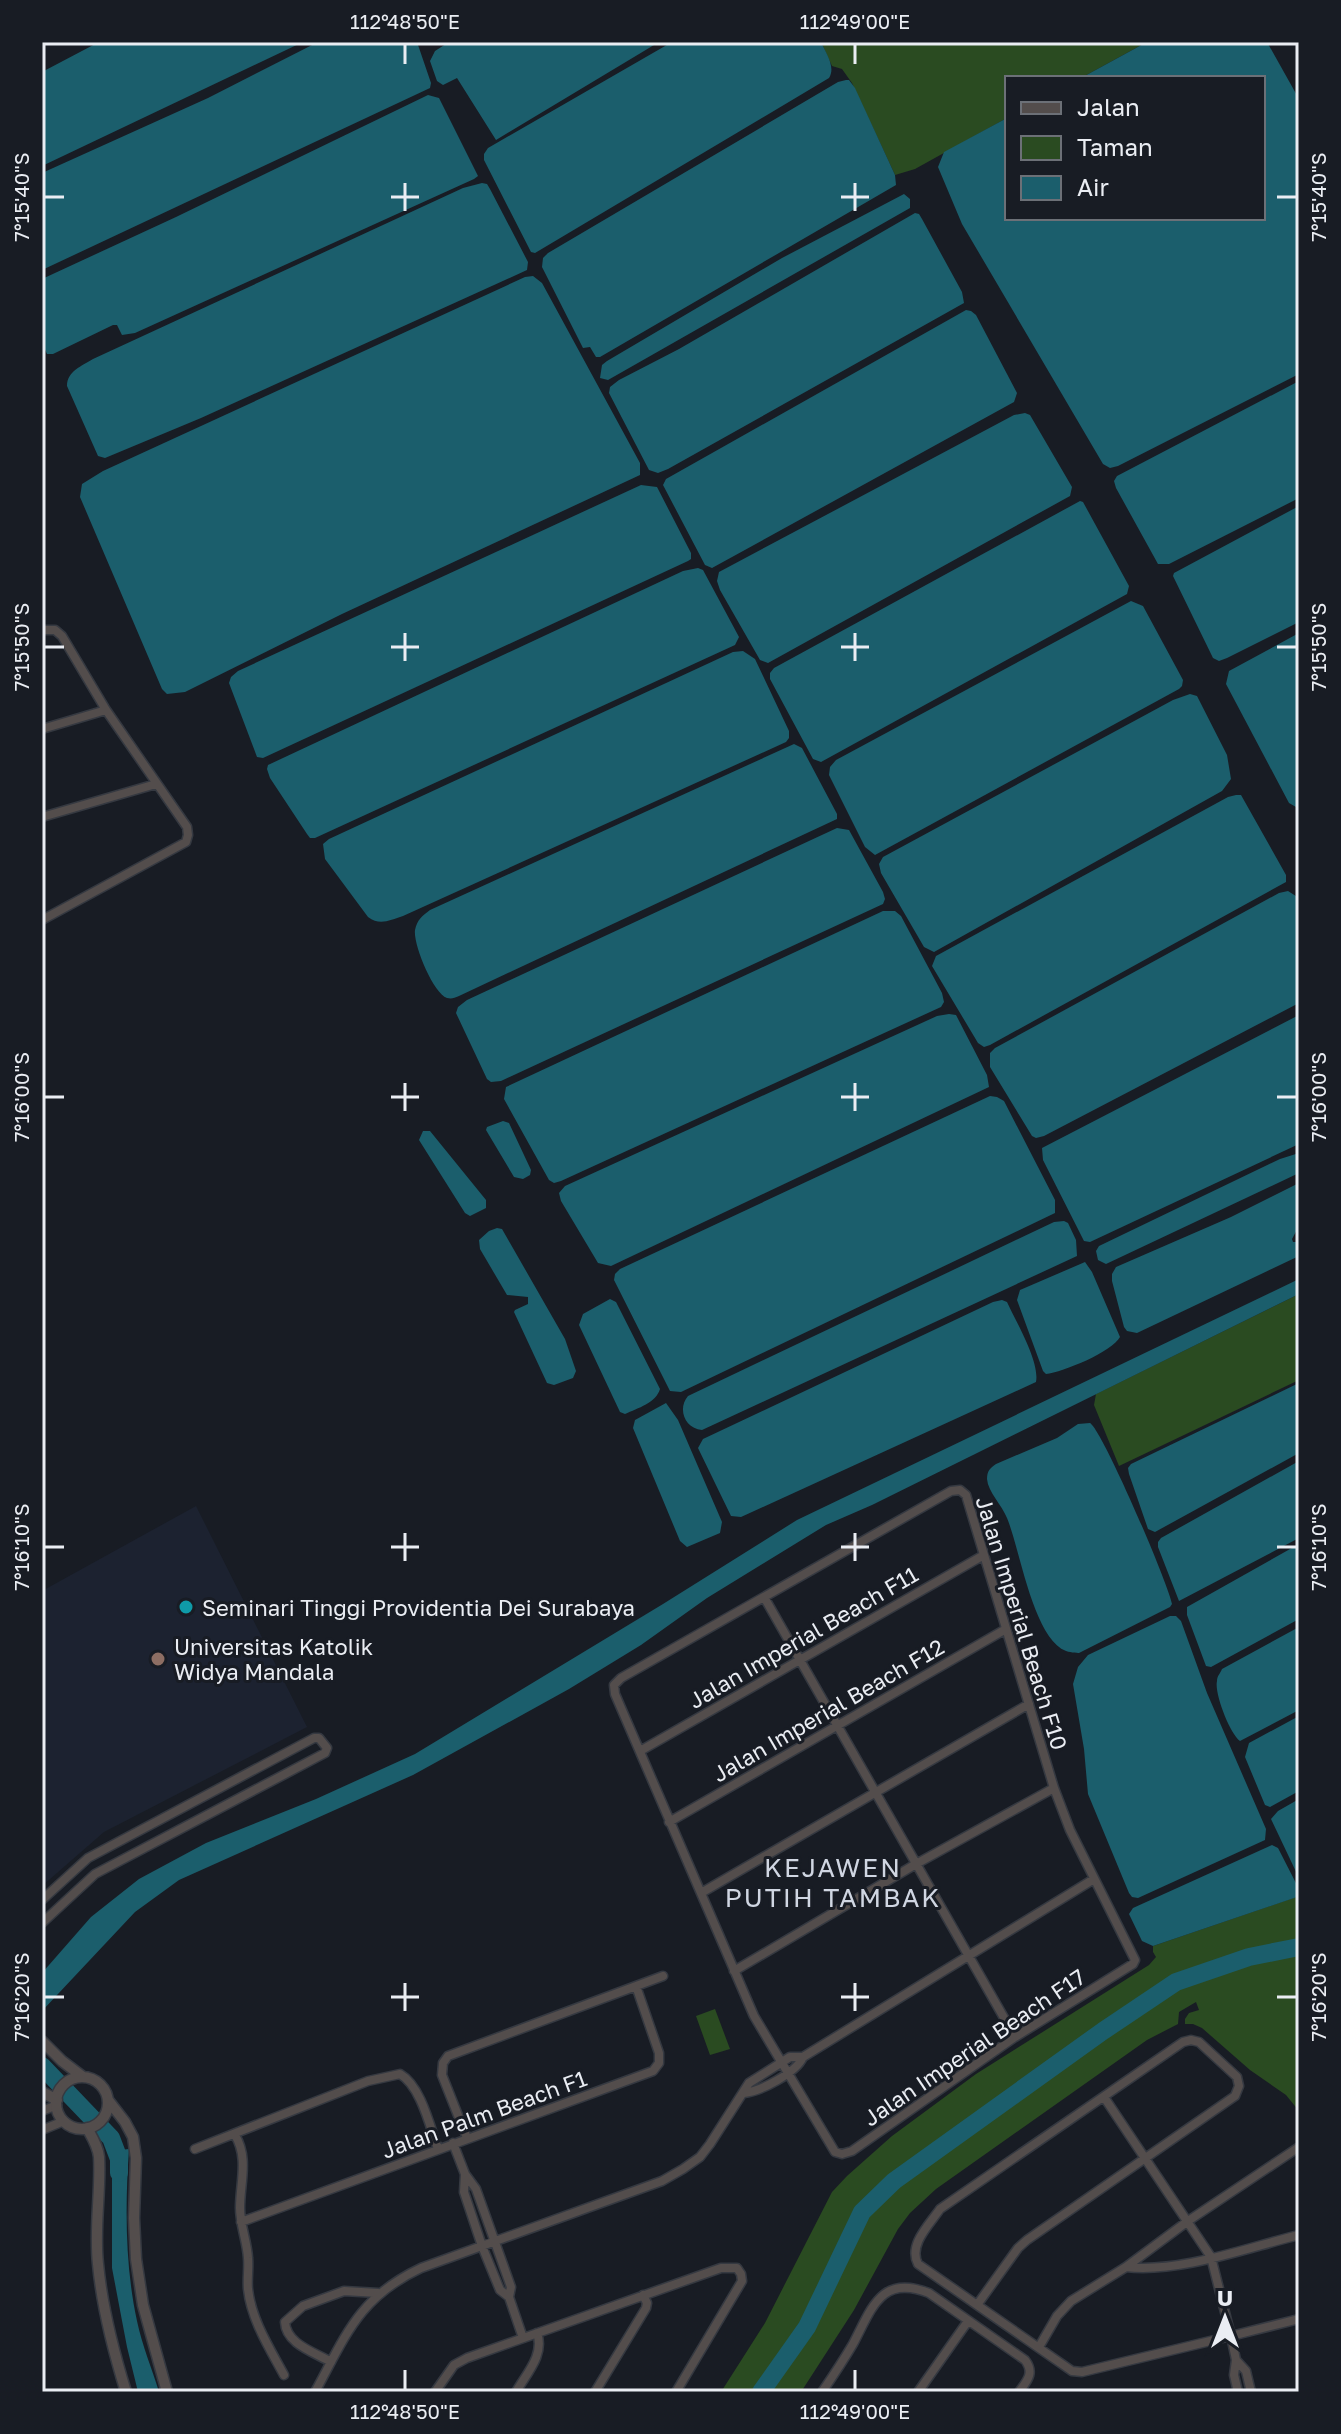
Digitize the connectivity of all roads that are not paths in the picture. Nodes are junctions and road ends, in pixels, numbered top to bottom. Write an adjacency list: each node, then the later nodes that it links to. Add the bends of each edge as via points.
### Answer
1 (42, 630): 2 (street, via 62,636)
2 (106, 710): 3 (street); 4 (street)
3 (42, 729)
4 (156, 784): 5 (street); 6 (street, via 187,827 186,842)
5 (42, 817)
6 (42, 919)
7 (984, 1555): 8 (street, Jalan Imperial Beach F10, via 966,1495 956,1490); 9 (street, Jalan Imperial Beach F10); 10 (street, Jalan Imperial Beach F11)
8 (764, 1597): 10 (street); 13 (street, Jalan Imperial Beach F10, via 614,1685)
9 (1006, 1629): 11 (street, Jalan Imperial Beach F10); 12 (street, Jalan Imperial Beach F12)
10 (800, 1660): 12 (street); 13 (street, Jalan Imperial Beach F11)
11 (1029, 1704): 14 (street, Jalan Imperial Beach F10); 15 (street)
12 (837, 1725): 15 (street); 16 (street, Jalan Imperial Beach F12)
13 (640, 1751): 16 (street)
14 (1054, 1788): 19 (street); 20 (street, Jalan Imperial Beach F10)
15 (876, 1793): 19 (street); 21 (street)
16 (669, 1822): 21 (street)
17 (153, 1824): 18 (street); 18 (street, via 314,1738 327,1748); 22 (street, via 88,1858)
18 (161, 1838): 23 (street, via 95,1874)
19 (916, 1864): 24 (street); 26 (street)
20 (1094, 1879): 24 (street); 25 (street, Jalan Imperial Beach F10, via 1133,1952)
21 (701, 1893): 26 (street)
22 (42, 1900)
23 (42, 1923)
24 (969, 1956): 29 (street); 31 (street)
25 (1133, 1964): 29 (street, Jalan Imperial Beach F17)
26 (734, 1971): 32 (street)
27 (663, 1976): 28 (street)
28 (636, 1986): 45 (street, Jalan Palm Beach F1, via 659,2053 653,2071); 45 (street, via 448,2056 442,2075)
29 (1015, 2037): 33 (street, Jalan Imperial Beach F17, via 842,2154 835,2152)
30 (42, 2041): 34 (street)
31 (803, 2057): 32 (street); 33 (street)
32 (782, 2063): 33 (street); 36 (street, via 749,2083)
33 (788, 2073): 36 (street)
34 (83, 2077): 38 (street, via 100,2084); 39 (street, via 61,2088)
35 (42, 2092): 39 (street)
36 (744, 2093): 55 (street, via 700,2157 683,2169)
37 (1104, 2097): 50 (street); 50 (street, via 1191,2040 1237,2077 1235,2096); 62 (street, via 940,2209 915,2245 918,2264)
38 (108, 2100): 42 (street, via 103,2119); 73 (street, via 133,2137 136,2259)
39 (57, 2103): 40 (street); 41 (street)
40 (42, 2111)
41 (64, 2121): 42 (street); 43 (street)
42 (87, 2128): 72 (street, via 99,2156 96,2217 105,2311)
43 (42, 2130)
44 (235, 2135): 48 (street); 49 (street, via 368,2081 400,2074 416,2091); 53 (street, via 244,2162)
45 (467, 2138): 46 (street, Jalan Palm Beach F1)
46 (453, 2143): 49 (street, Jalan Palm Beach F1); 51 (street)
47 (1299, 2147): 52 (street)
48 (195, 2149)
49 (438, 2149): 53 (street, Jalan Palm Beach F1)
50 (1146, 2158): 52 (street); 62 (street, via 1018,2248)
51 (465, 2174): 55 (street); 56 (street, via 464,2192)
52 (1188, 2221): 57 (street); 58 (street)
53 (241, 2222): 71 (street, via 252,2309)
54 (1299, 2235): 57 (street)
55 (495, 2241): 56 (street); 61 (street, via 511,2287)
56 (482, 2246): 59 (street, via 409,2274); 61 (street, via 500,2290)
57 (1211, 2257): 58 (street, via 1158,2268); 66 (street)
58 (1126, 2267): 68 (street, via 1071,2301)
59 (378, 2293): 70 (street, via 357,2316); 70 (street, via 344,2291 303,2306 285,2322 290,2339)
60 (643, 2295): 65 (street); 77 (street, via 646,2308); 78 (street, via 721,2268 737,2268 741,2274 742,2281)
61 (509, 2297): 67 (street)
62 (977, 2305): 68 (street)
63 (1299, 2319): 66 (street)
64 (968, 2321): 79 (street, via 922,2290 890,2290 877,2298); 80 (street); 81 (street, via 1030,2366)
65 (537, 2333): 67 (street); 76 (street, via 537,2356)
66 (1231, 2336): 68 (street, via 1082,2372 1072,2371); 69 (street)
67 (523, 2338): 75 (street, via 454,2365)
68 (1039, 2347)
69 (1236, 2360): 82 (street); 83 (street, via 1246,2371)
70 (331, 2362): 74 (street)
71 (284, 2375)
72 (126, 2392)
73 (167, 2392)
74 (315, 2392)
75 (435, 2392)
76 (516, 2392)
77 (595, 2392)
78 (676, 2392)
79 (822, 2392)
80 (918, 2392)
81 (1019, 2392)
82 (1238, 2392)
83 (1251, 2392)

